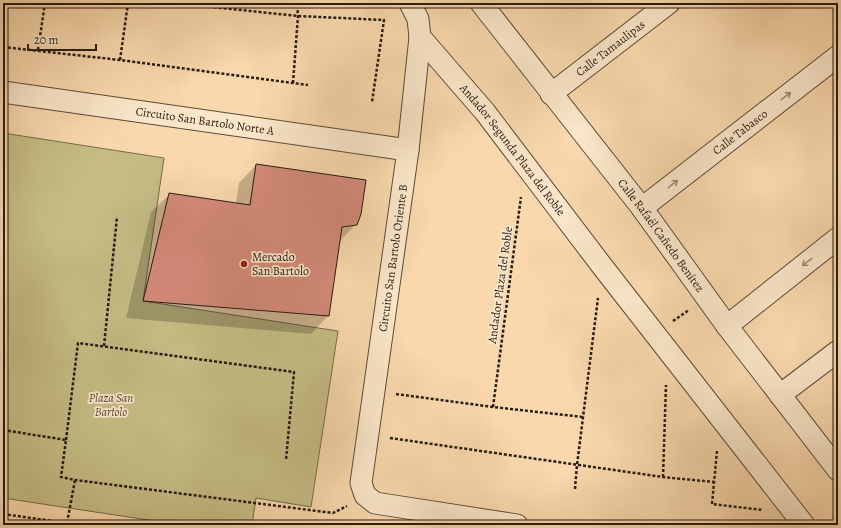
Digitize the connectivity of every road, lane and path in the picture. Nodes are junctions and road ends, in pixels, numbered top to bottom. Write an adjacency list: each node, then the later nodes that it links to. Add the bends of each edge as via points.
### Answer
1 (44, 3): 12 (path)
2 (128, 3): 14 (path)
3 (174, 3): 8 (path)
4 (217, 3): 8 (path)
5 (297, 3): 9 (path)
6 (481, 3): 18 (street, Calle Rafaél Cañedo Benítez)
7 (669, 3): 18 (street, Calle Tamaulipas)
8 (216, 8): 9 (path)
9 (298, 16): 15 (path); 19 (path, via 384,20)
10 (416, 19): 20 (street, Circuito San Bartolo Oriente B); 21 (street, Andador Segunda Plaza del Roble)
11 (3, 46): 12 (path)
12 (38, 50): 14 (path)
13 (838, 56): 22 (street, Calle Tabasco, one-way to 13)
14 (120, 60): 15 (path)
15 (292, 83): 16 (path)
16 (308, 85)
17 (3, 92): 20 (street, Circuito San Bartolo Norte A)
18 (551, 94): 22 (street, Calle Rafaél Cañedo Benítez)
19 (372, 102)
20 (408, 150): 31 (street, Circuito San Bartolo Oriente B)
21 (525, 165): 25 (street, Andador Segunda Plaza del Roble); 33 (path, Andador Plaza del Roble)
22 (642, 208): 26 (street, Calle Rafaél Cañedo Benítez)
23 (117, 217): 29 (path)
24 (838, 238): 27 (street, one-way to 27)
25 (602, 266): 28 (street, Andador Segunda Plaza del Roble); 34 (path)
26 (707, 298): 27 (street, Calle Rafaél Cañedo Benítez); 28 (path)
27 (727, 326): 32 (street, Calle Rafaél Cañedo Benítez)
28 (660, 341): 35 (street, Andador Segunda Plaza del Roble); 42 (path)
29 (104, 346): 38 (path, via 78,343); 39 (path, via 294,372)
30 (838, 351): 32 (street)
31 (374, 390): 33 (path); 37 (street, Circuito San Bartolo Oriente B)
32 (780, 395): 41 (street, Calle Rafaél Cañedo Benítez)
33 (493, 407): 34 (path)
34 (583, 417): 40 (path)
35 (721, 418): 44 (path); 48 (street, Andador Segunda Plaza del Roble)
36 (3, 430): 38 (path)
37 (368, 436): 40 (path); 46 (street, Circuito San Bartolo Oriente B, via 361,483)
38 (66, 440): 43 (path, via 61,477)
39 (286, 460)
40 (577, 466): 42 (path); 45 (path)
41 (838, 470)
42 (663, 477): 44 (path)
43 (76, 480): 46 (path, via 333,513); 49 (path)
44 (714, 482): 48 (path, via 712,504)
45 (575, 489)
46 (365, 496): 50 (street, via 375,502)
47 (3, 514): 49 (path)
48 (799, 519)
49 (67, 524)
50 (517, 525)

